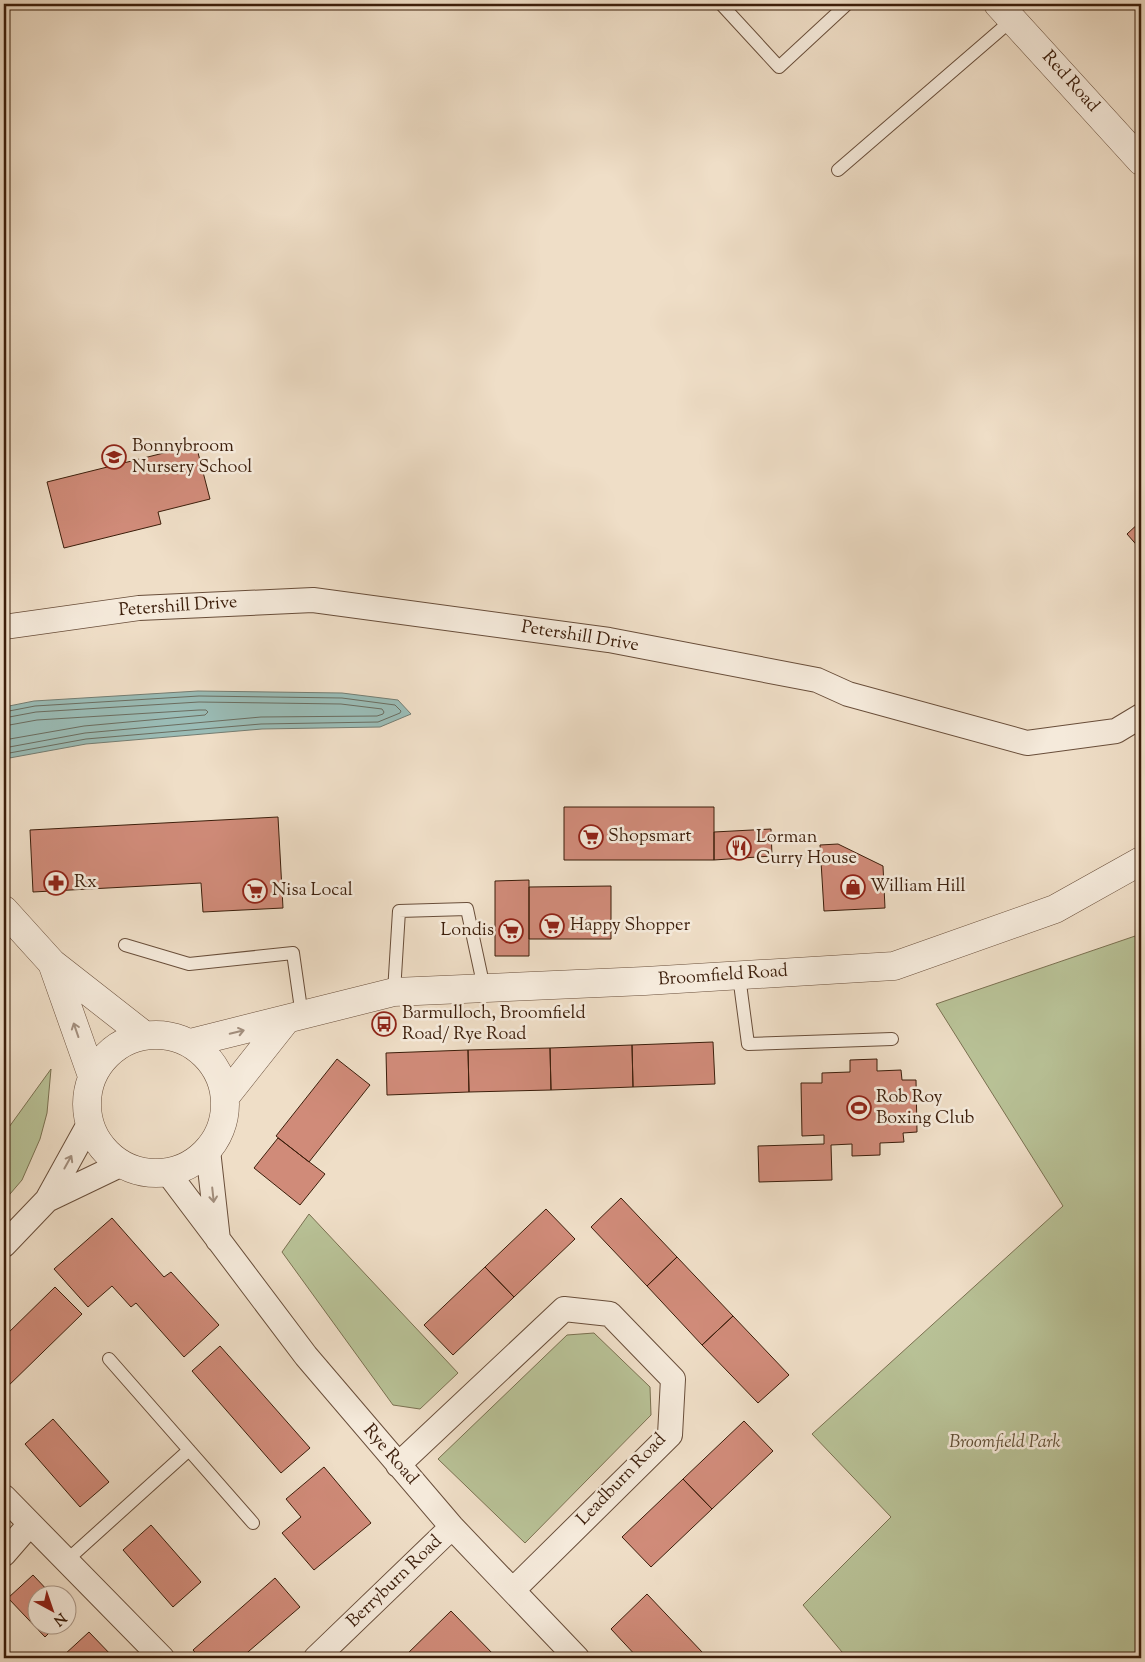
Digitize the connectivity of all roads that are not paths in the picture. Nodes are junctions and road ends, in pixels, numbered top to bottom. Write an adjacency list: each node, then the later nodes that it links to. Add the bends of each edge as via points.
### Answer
1 (721, 4): 2 (lane, via 779,67)
2 (847, 4)
3 (1005, 12): 4 (street, Red Road); 5 (lane)
4 (1141, 161)
5 (838, 170)
6 (4, 627): 7 (street, Petershill Drive, via 139,608 313,600 609,640 817,680 848,694 1027,743 1116,731)
7 (1141, 716)
8 (1141, 861): 12 (street, Broomfield Road, via 1055,909 894,966)
9 (4, 910): 11 (street)
10 (125, 946): 15 (lane, via 188,964 293,953)
11 (52, 963): 16 (street); 19 (street, one-way to 11)
12 (739, 976): 13 (street, Broomfield Road); 17 (lane, via 748,1044)
13 (484, 988): 14 (street, Broomfield Road); 14 (lane, via 467,909 399,911)
14 (394, 992): 15 (street, Broomfield Road)
15 (294, 1018): 18 (street, Broomfield Road, one-way to 15); 20 (street)
16 (144, 1035): 18 (street, via 165,1034); 19 (street, via 112,1049)
17 (892, 1039)
18 (190, 1043): 20 (street, via 210,1060)
19 (92, 1076): 21 (street, via 86,1104)
20 (225, 1097): 22 (street, via 222,1125)
21 (89, 1124): 23 (street, via 102,1150); 25 (street, one-way to 21)
22 (208, 1150): 24 (street, via 188,1166); 26 (street, one-way to 26)
23 (120, 1165): 24 (street, via 150,1174); 25 (street)
24 (168, 1173): 26 (street, Rye Road)
25 (47, 1200): 27 (street)
26 (218, 1240): 30 (street, Rye Road, via 306,1356)
27 (4, 1245)
28 (109, 1359): 29 (lane)
29 (189, 1450): 32 (lane); 36 (lane)
30 (398, 1465): 34 (street, Rye Road); 37 (street, Leadburn Road, via 564,1309 610,1314 673,1379 670,1435)
31 (4, 1497): 33 (street)
32 (254, 1523)
33 (30, 1524): 35 (street); 36 (street)
34 (452, 1527): 37 (street, Rye Road); 39 (street, Berryburn Road)
35 (4, 1554)
36 (66, 1560): 38 (street)
37 (513, 1590): 40 (street, Rye Road)
38 (162, 1658)
39 (316, 1658)
40 (577, 1658)

